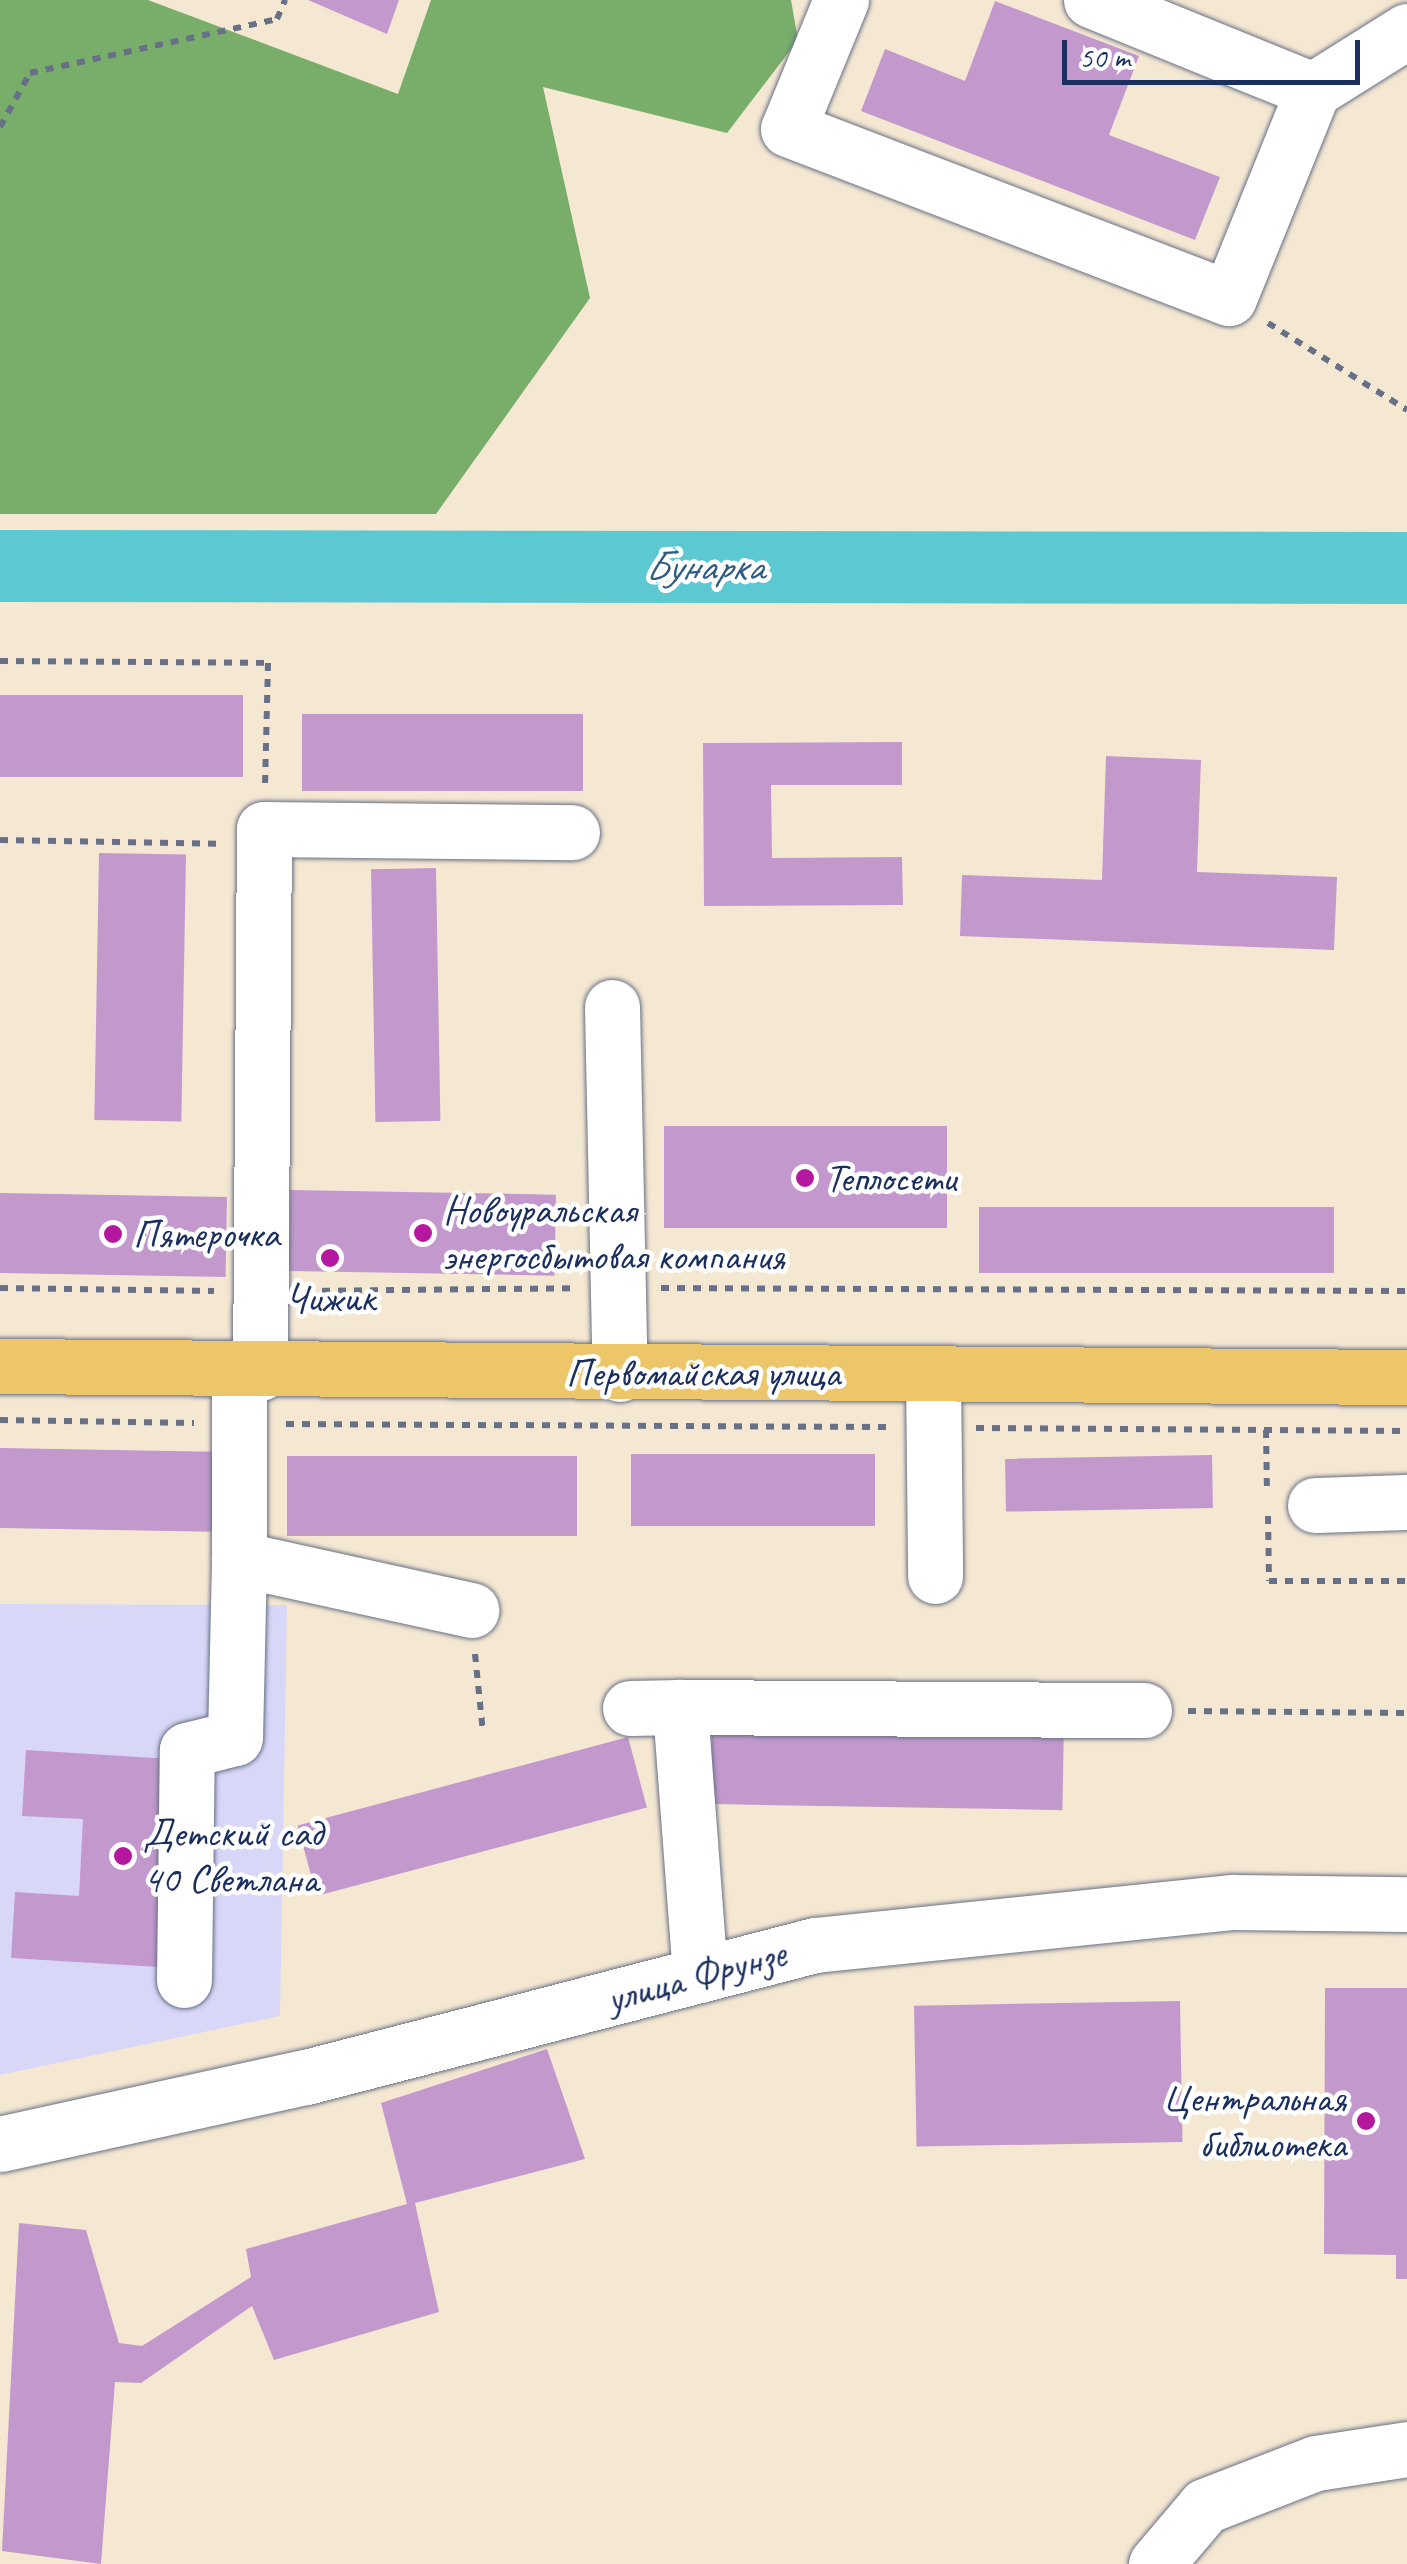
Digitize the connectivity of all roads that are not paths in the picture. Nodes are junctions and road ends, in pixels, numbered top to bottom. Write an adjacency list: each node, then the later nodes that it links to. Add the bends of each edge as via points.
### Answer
1 (841, 0): 4 (street, via 788,129 1229,298)
2 (1091, 0): 4 (street)
3 (1407, 31): 4 (street)
4 (1313, 90)
5 (572, 832): 11 (street, via 264,837 258,1291)
6 (612, 1007): 9 (street, via 613,1288)
7 (0, 1366): 11 (main road, Первомайская улица)
8 (933, 1373): 9 (main road, Первомайская улица); 10 (main road, Первомайская улица); 15 (street)
9 (620, 1374): 11 (main road, Первомайская улица)
10 (1407, 1377)
11 (246, 1390): 14 (street)
12 (1407, 1502): 13 (street)
13 (1314, 1504)
14 (239, 1560): 16 (street); 20 (street, via 235,1738 186,1750)
15 (935, 1576)
16 (471, 1610)
17 (1144, 1710): 19 (street, via 655,1708)
18 (1407, 1904): 19 (street, улица Фрунзе, via 1195,1906 814,1945)
19 (700, 1974): 21 (street, улица Фрунзе)
20 (184, 1980)
21 (0, 2144)
22 (1407, 2449): 23 (street, via 1316,2463 1204,2506)
23 (1156, 2564)

